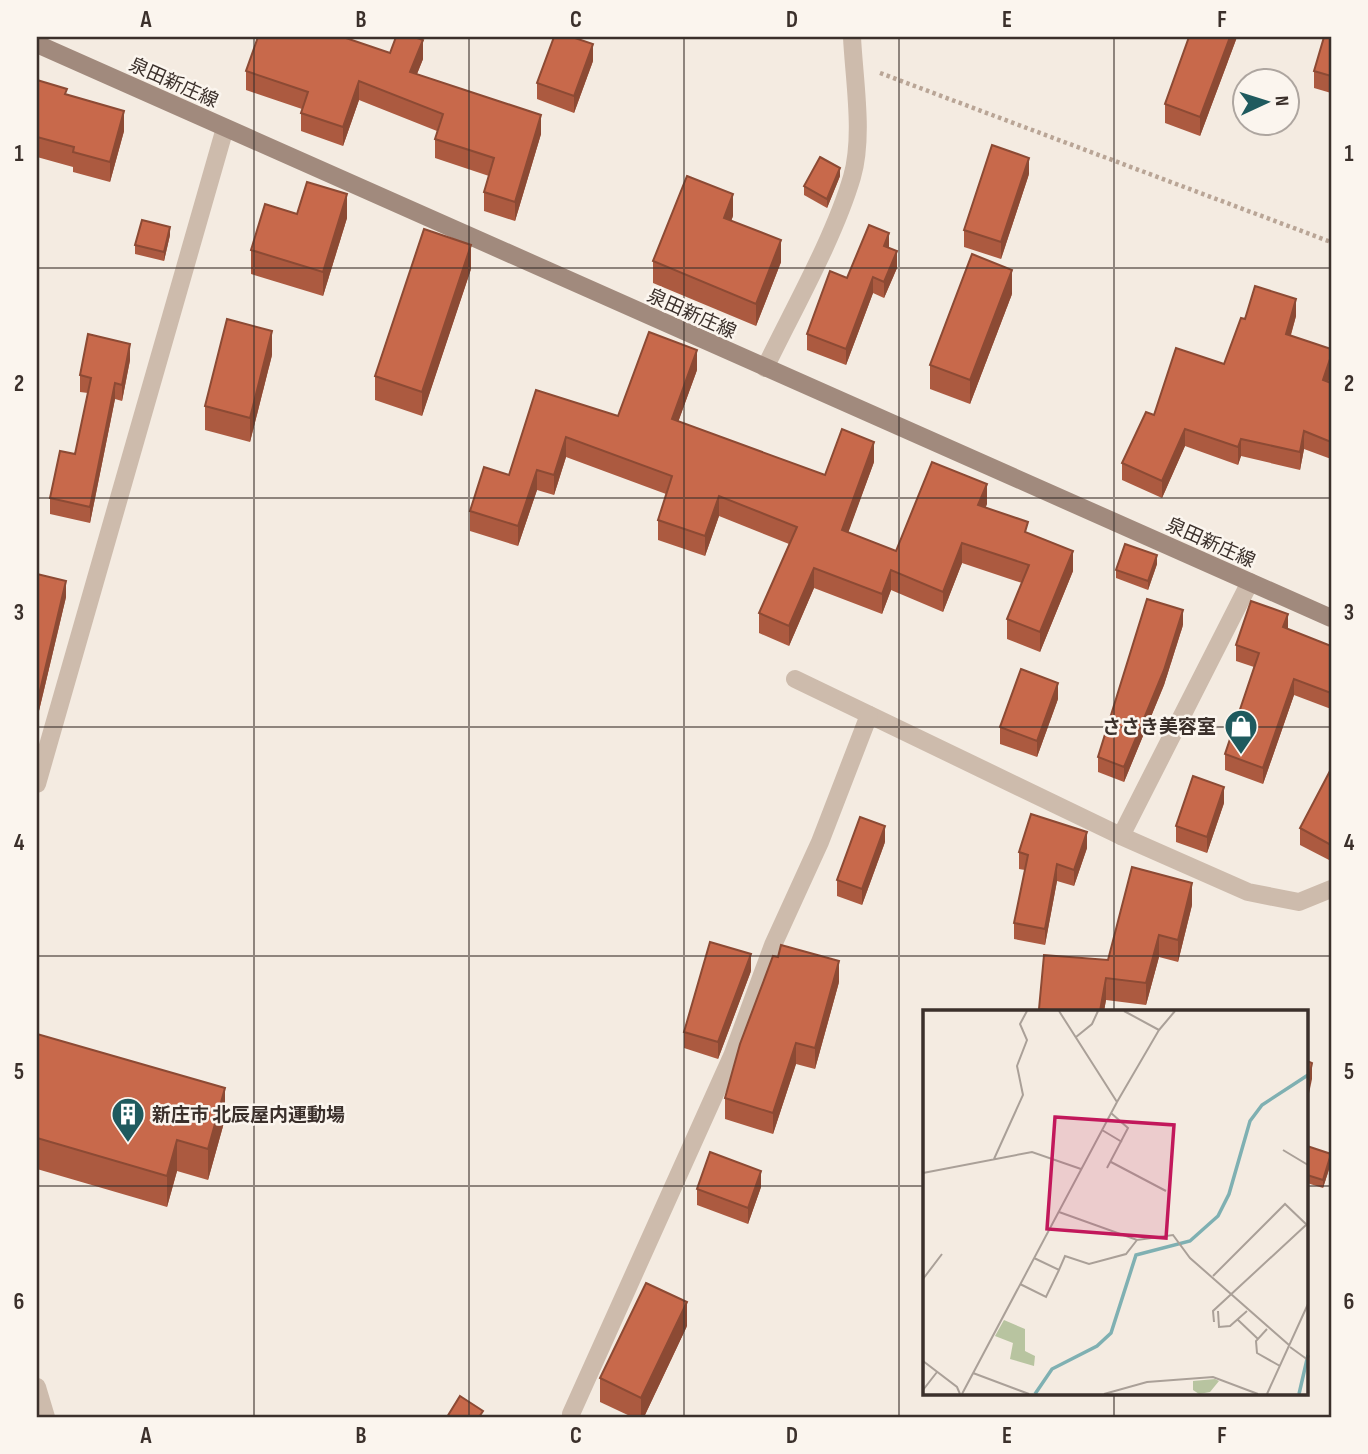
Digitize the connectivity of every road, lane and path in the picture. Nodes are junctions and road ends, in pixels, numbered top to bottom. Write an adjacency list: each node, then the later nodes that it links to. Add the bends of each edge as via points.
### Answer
1 (852, 37): 3 (street)
2 (37, 44): 4 (main road, 泉田新庄線)
3 (853, 63): 5 (path); 6 (street, via 857,122 853,175)
4 (225, 128): 6 (main road, 泉田新庄線); 11 (street)
5 (1331, 242)
6 (765, 368): 7 (main road, 泉田新庄線)
7 (1250, 582): 8 (main road, 泉田新庄線); 12 (street)
8 (1331, 618)
9 (795, 680): 10 (street)
10 (869, 715): 12 (street); 15 (street, via 732,1056)
11 (37, 784)
12 (1121, 836): 13 (street, via 1248,892 1299,902)
13 (1331, 889)
14 (37, 1387): 16 (street)
15 (570, 1414)
16 (46, 1417)

